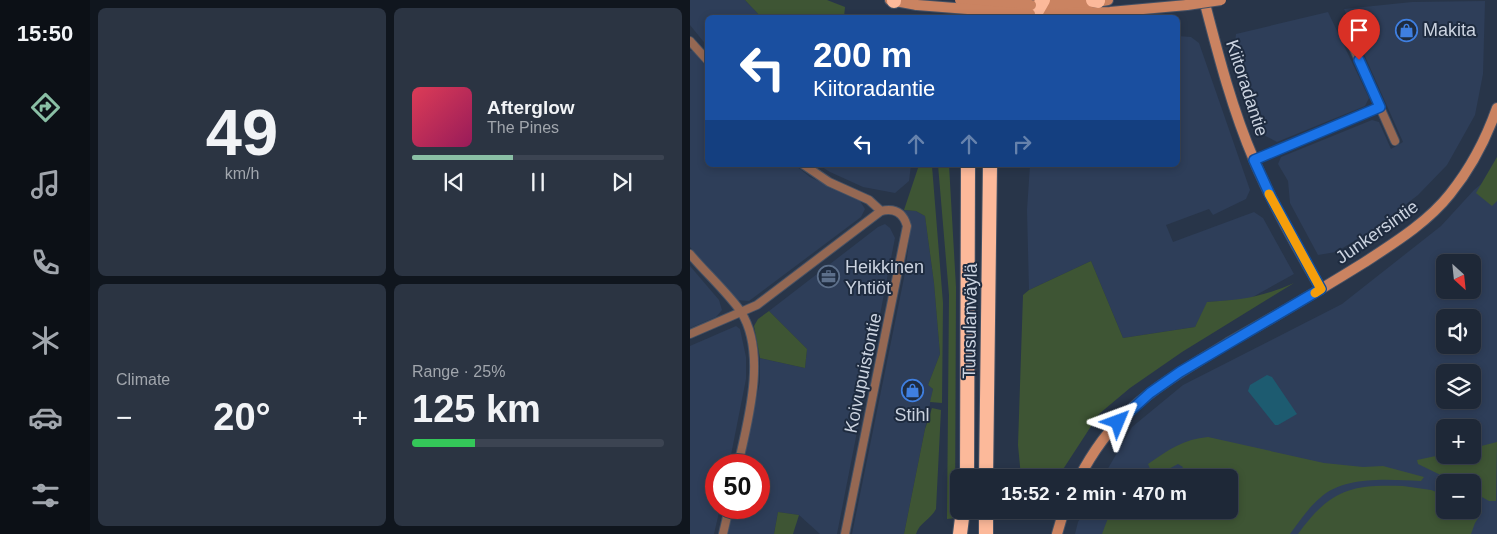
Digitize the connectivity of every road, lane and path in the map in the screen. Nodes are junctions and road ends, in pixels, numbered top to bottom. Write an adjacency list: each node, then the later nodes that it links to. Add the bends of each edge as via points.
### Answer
1 (893, 0): 8 (main road, bridge, via 917,4)
2 (960, 0): 8 (main road, bridge)
3 (970, 0): 9 (highway)
4 (991, 0): 10 (highway)
5 (1100, 0): 8 (main road)
6 (1204, 0): 17 (main road, Kiitoradantie, via 1226,83)
7 (1221, 0): 8 (main road, bridge, via 1110,12)
8 (1036, 8)
9 (970, 15)
10 (991, 15)
11 (1345, 29): 14 (street)
12 (690, 41): 13 (street)
13 (705, 58)
14 (1380, 107): 16 (street); 17 (street)
15 (1497, 108): 23 (main road, Junkersintie, via 1477,155 1449,196 1423,221)
16 (1395, 141)
17 (1254, 160): 23 (main road, Kiitoradantie, via 1274,204)
18 (807, 167): 21 (street, via 869,200)
19 (968, 167): 27 (highway, Tuusulanväylä)
20 (990, 167): 28 (highway, Tuusulanväylä)
21 (881, 211): 24 (street, via 758,305); 36 (street, Koivupuistontie, via 889,209 905,218 906,236)
22 (690, 254): 24 (street)
23 (1321, 289): 29 (main road, Junkersintie, via 1150,393 1108,433)
24 (742, 312): 25 (street); 26 (street, via 754,361 754,383)
25 (690, 334)
26 (740, 454)
27 (967, 469)
28 (986, 469)
29 (1085, 469)
30 (726, 519): 35 (street)
31 (962, 519): 37 (highway)
32 (967, 519): 38 (highway)
33 (986, 519): 39 (highway)
34 (1061, 519): 40 (main road)
35 (723, 534)
36 (845, 534)
37 (960, 534)
38 (967, 534)
39 (986, 534)
40 (1057, 534)

